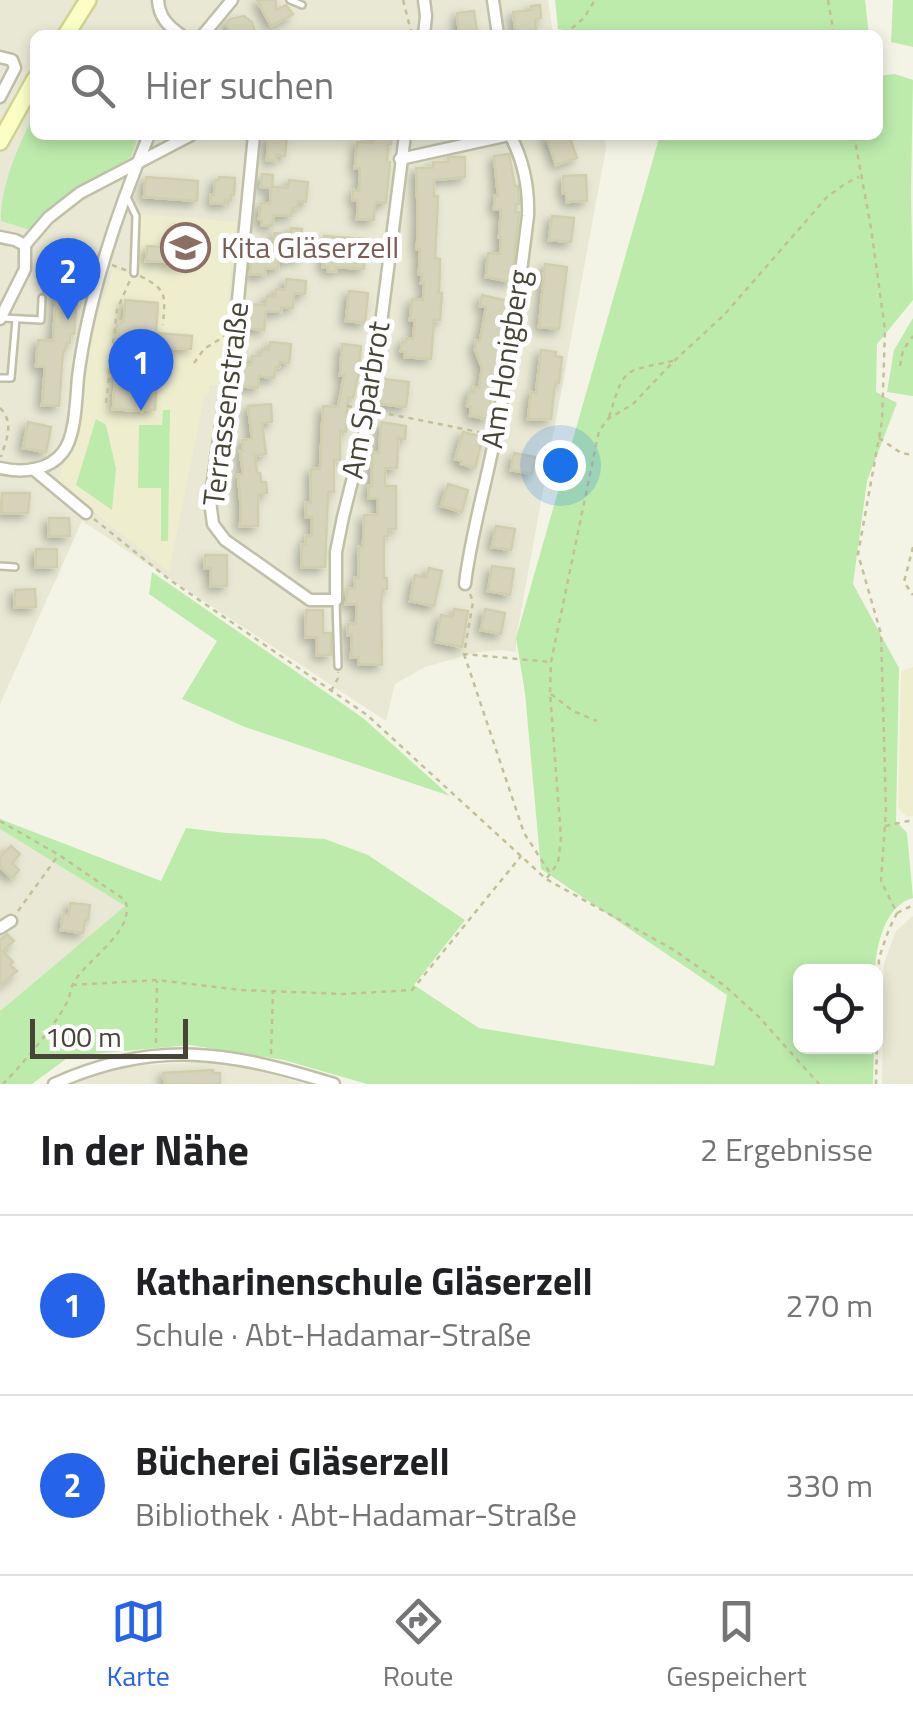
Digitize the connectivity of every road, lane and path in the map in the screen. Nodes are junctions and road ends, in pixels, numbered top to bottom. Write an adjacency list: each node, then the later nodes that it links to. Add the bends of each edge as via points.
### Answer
1 (158, 0): 12 (street, via 160,14)
2 (232, 0): 13 (street)
3 (290, 0): 9 (lane)
4 (403, 0): 14 (path)
5 (424, 0): 15 (street)
6 (493, 0): 16 (street)
7 (596, 0): 17 (path)
8 (828, 0): 18 (path)
9 (302, 5)
10 (84, 7): 11 (main road)
11 (69, 30)
12 (175, 30)
13 (207, 30)
14 (411, 30)
15 (424, 30)
16 (497, 30)
17 (570, 30)
18 (833, 30)
19 (0, 57): 21 (street, via 15,64)
20 (30, 89): 29 (main road)
21 (0, 97)
22 (146, 140): 31 (street)
23 (181, 140): 31 (street)
24 (254, 140): 44 (street, Terrassenstraße)
25 (404, 140): 30 (street, Am Sparbrot)
26 (485, 140): 30 (street)
27 (511, 140): 55 (street, Am Honigberg, via 529,198)
28 (855, 140): 32 (path)
29 (0, 142)
30 (400, 158): 53 (street, Am Sparbrot)
31 (137, 162): 33 (street); 35 (street, via 80,193)
32 (862, 176): 46 (path, via 827,196 724,315); 56 (path, via 885,330)
33 (126, 194): 38 (lane, via 136,216); 59 (street, via 89,318 70,441 55,460)
34 (0, 237): 35 (street)
35 (25, 246): 41 (street, via 24,269)
36 (115, 266): 37 (path)
37 (123, 269)
38 (134, 272): 43 (path, via 160,286); 50 (path, via 117,310)
39 (80, 277): 40 (path, via 54,275)
40 (42, 298): 42 (lane, via 41,320)
41 (0, 319): 42 (lane)
42 (16, 319): 49 (lane, via 11,378)
43 (163, 326)
44 (235, 330): 47 (path); 66 (street, Terrassenstraße, via 210,501 213,524 225,540 310,600)
45 (913, 336): 48 (path)
46 (674, 361): 54 (path, via 634,404); 54 (path, via 631,370)
47 (194, 363)
48 (900, 366)
49 (0, 378)
50 (106, 403)
51 (348, 406): 53 (path)
52 (0, 408): 58 (path, via 10,427)
53 (370, 410): 55 (path); 66 (street, Am Sparbrot, via 342,517)
54 (608, 419): 68 (path, via 600,431)
55 (496, 436): 64 (street, Am Honigberg)
56 (878, 438): 57 (path); 75 (path, via 858,554 881,634)
57 (913, 455)
58 (0, 465): 59 (street)
59 (33, 469): 60 (street)
60 (86, 513): 70 (path)
61 (913, 546): 65 (path, via 904,582)
62 (0, 566): 63 (lane)
63 (15, 567)
64 (465, 584): 67 (path, via 474,602)
65 (913, 596)
66 (336, 600): 69 (lane, Am Sparbrot)
67 (464, 654): 68 (path); 78 (path, via 524,833)
68 (551, 662): 71 (path)
69 (338, 666): 70 (path)
70 (331, 691): 77 (path, via 367,715)
71 (550, 693): 72 (path); 78 (path, via 561,837)
72 (596, 721)
73 (913, 820): 75 (path)
74 (0, 821): 76 (path)
75 (885, 826): 81 (path, via 882,881)
76 (59, 855): 82 (path); 85 (path, via 128,908 124,923)
77 (521, 856): 79 (path); 86 (path, via 412,990)
78 (550, 874): 79 (path)
79 (546, 879): 92 (path, via 725,986)
80 (913, 905): 81 (path)
81 (897, 913): 93 (path, via 879,958)
82 (11, 921): 83 (street)
83 (0, 928)
84 (156, 980): 85 (path); 86 (path); 87 (path)
85 (72, 985): 89 (path, via 55,1021)
86 (273, 991): 88 (path)
87 (156, 1054): 88 (street); 90 (street)
88 (271, 1066): 91 (street)
89 (2, 1084)
90 (54, 1084)
91 (334, 1084)
92 (819, 1084)
93 (876, 1084)

